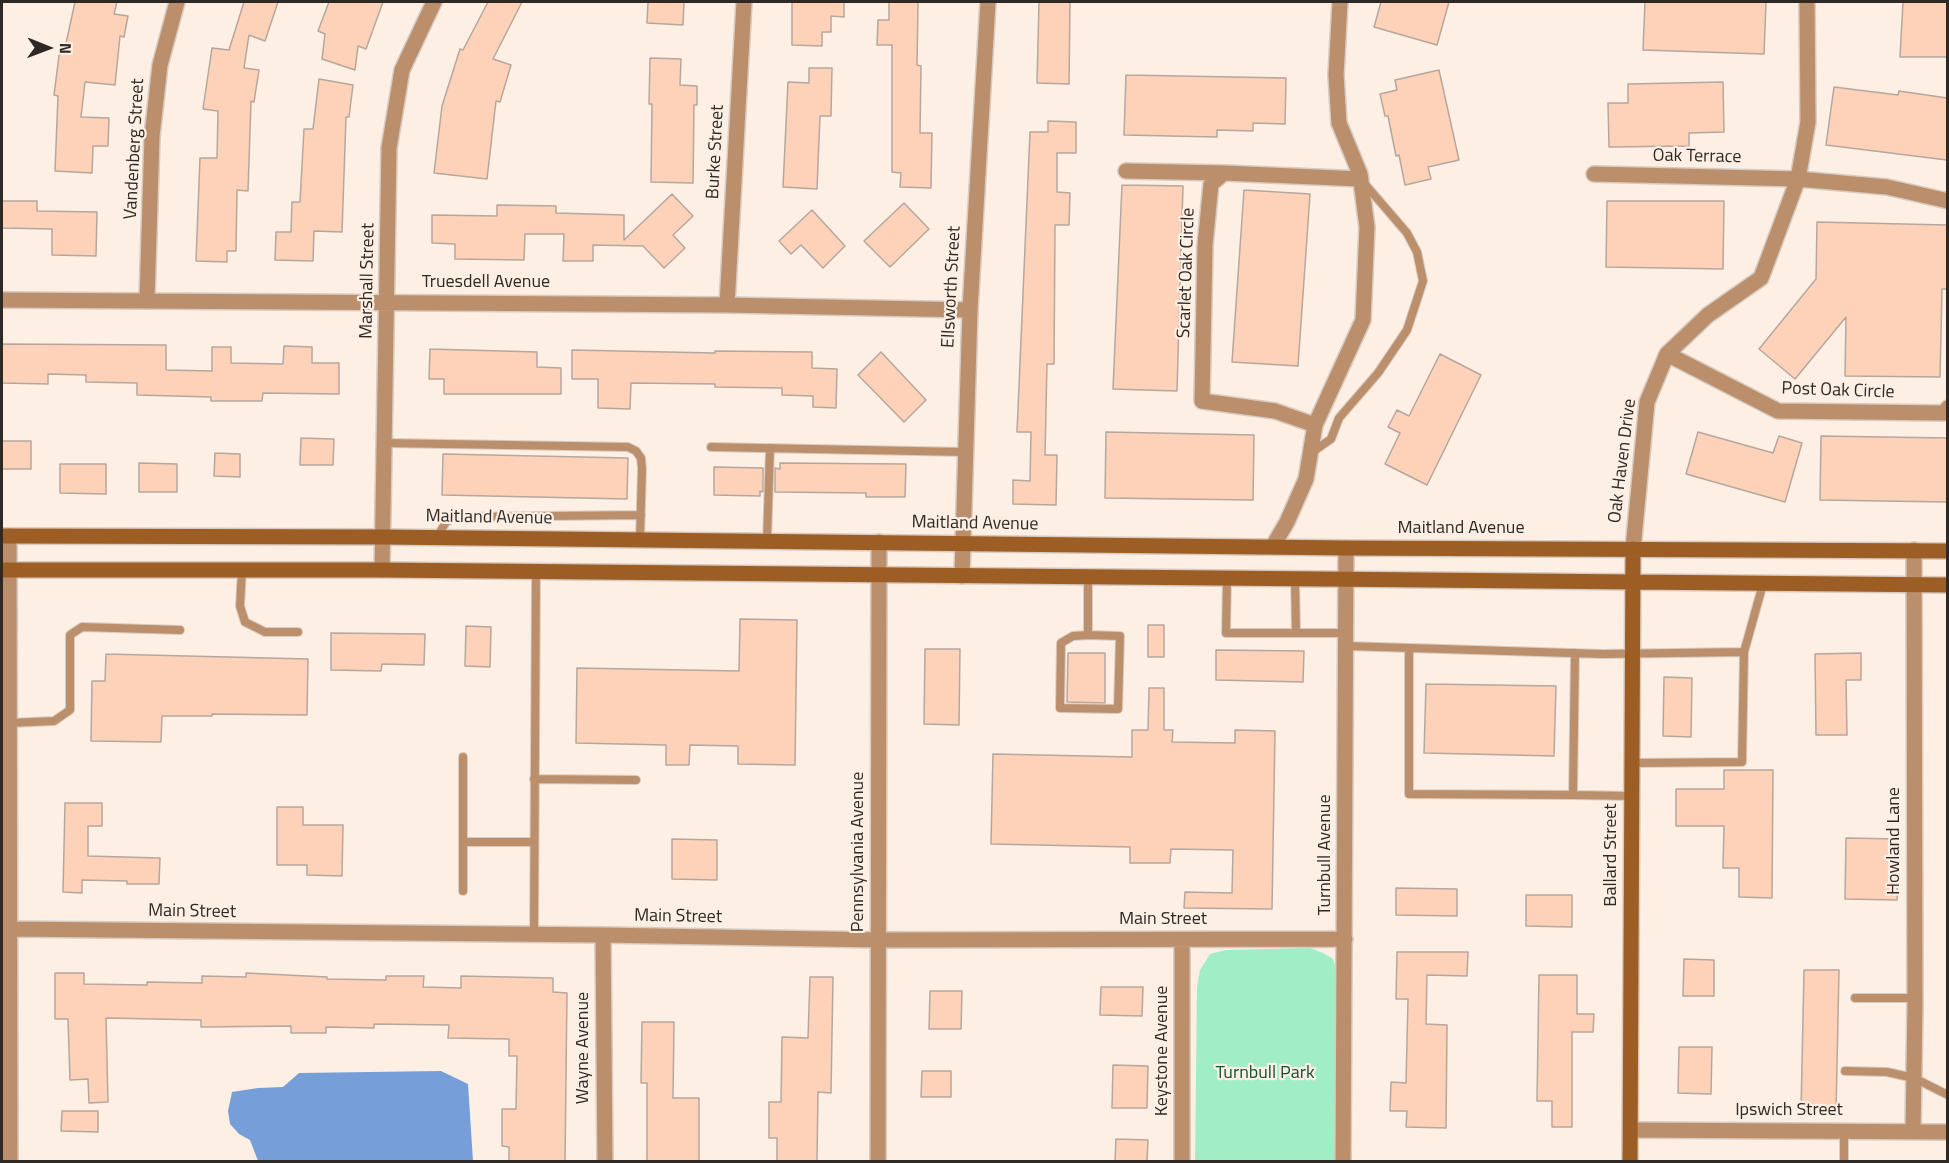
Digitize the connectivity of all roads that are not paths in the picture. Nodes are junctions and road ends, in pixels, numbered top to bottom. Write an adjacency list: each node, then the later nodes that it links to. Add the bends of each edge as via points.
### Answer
1 (177, 2): 14 (street, Vandenberg Street, via 160,65 152,136)
2 (434, 2): 15 (street, Marshall Street, via 402,70 388,148)
3 (744, 2): 16 (street, Burke Street)
4 (988, 2): 17 (street, Ellsworth Street)
5 (1340, 2): 10 (street, via 1336,75 1339,123)
6 (1807, 2): 11 (street, Oak Haven Drive, via 1808,122)
7 (1126, 171): 8 (street)
8 (1224, 174): 10 (street); 20 (street, Scarlet Oak Circle, via 1211,184 1204,245 1202,401 1275,411)
9 (1594, 174): 11 (street, Oak Terrace)
10 (1361, 179): 20 (street, via 1367,227 1363,320); 25 (lane, via 1407,233 1417,252 1423,281 1407,330 1378,373 1339,418 1331,439)
11 (1798, 179): 12 (street, via 1887,187); 18 (street, Oak Haven Drive, via 1761,278 1708,315)
12 (1947, 201)
13 (2, 300): 14 (street, Truesdell Avenue)
14 (147, 300): 15 (street, Truesdell Avenue)
15 (388, 302): 16 (street, Truesdell Avenue); 21 (street, Marshall Street)
16 (727, 304): 17 (street, Truesdell Avenue)
17 (970, 310): 24 (street, Ellsworth Street)
18 (1666, 354): 19 (street, Post Oak Circle, via 1778,411); 36 (street, Oak Haven Drive, via 1647,402)
19 (1946, 411)
20 (1315, 425): 25 (street)
21 (385, 443): 26 (lane, via 628,447 641,458); 28 (street, Marshall Street)
22 (711, 447): 23 (lane)
23 (770, 448): 24 (lane); 31 (lane)
24 (965, 452): 33 (street, Ellsworth Street)
25 (1310, 454): 34 (street, via 1306,479)
26 (641, 515): 29 (lane, via 455,517 446,522); 30 (lane)
27 (5, 536): 28 (main road, Maitland Avenue); 39 (street)
28 (383, 537): 29 (main road, Maitland Avenue); 41 (street, Marshall Street)
29 (437, 537): 30 (main road, Maitland Avenue)
30 (640, 539): 31 (main road, Maitland Avenue)
31 (767, 541): 32 (main road, Maitland Avenue)
32 (879, 542): 33 (main road, Maitland Avenue); 43 (street, Pennsylvania Avenue)
33 (962, 543): 34 (main road, Maitland Avenue); 44 (street, Ellsworth Street)
34 (1273, 546): 35 (main road, Maitland Avenue)
35 (1346, 548): 36 (main road, Maitland Avenue); 48 (street, Turnbull Avenue)
36 (1633, 549): 37 (main road, Maitland Avenue); 49 (main road, Ballard Street)
37 (1914, 550): 38 (main road, Maitland Avenue); 51 (street, Howland Lane)
38 (1947, 551)
39 (5, 570): 40 (main road); 62 (street)
40 (242, 570): 41 (main road); 54 (lane, via 240,606 245,622 265,632)
41 (382, 570): 42 (main road)
42 (536, 571): 43 (main road); 65 (lane)
43 (879, 575): 44 (main road); 76 (street, Pennsylvania Avenue)
44 (962, 576): 45 (main road)
45 (1088, 576): 46 (main road); 56 (lane)
46 (1227, 578): 47 (main road); 55 (lane, via 1226,633)
47 (1295, 578): 48 (main road); 55 (lane)
48 (1346, 579): 49 (main road); 57 (street, Turnbull Avenue)
49 (1633, 583): 50 (main road); 61 (main road, Ballard Street)
50 (1763, 584): 51 (main road); 59 (lane)
51 (1914, 585): 52 (main road); 79 (street, Howland Lane)
52 (1947, 585)
53 (180, 630): 62 (lane, via 82,627 70,635 70,710 54,721)
54 (298, 632)
55 (1296, 633): 57 (lane)
56 (1088, 635): 56 (lane, via 1073,636 1061,643 1060,708 1118,709 1120,636)
57 (1346, 640): 58 (lane); 75 (street, Turnbull Avenue)
58 (1409, 648): 60 (lane); 67 (lane, via 1408,794)
59 (1744, 652): 61 (lane); 64 (lane, via 1742,762)
60 (1575, 653): 61 (lane); 67 (lane)
61 (1633, 653): 64 (main road, Ballard Street)
62 (10, 723): 72 (street)
63 (463, 757): 69 (lane)
64 (1632, 763): 68 (main road, Ballard Street)
65 (534, 779): 66 (lane); 70 (lane)
66 (636, 780)
67 (1573, 795): 68 (lane)
68 (1632, 796): 83 (main road, Ballard Street)
69 (463, 842): 70 (lane); 71 (lane)
70 (534, 842): 73 (lane)
71 (463, 891)
72 (10, 929): 73 (street, Main Street); 87 (street)
73 (534, 934): 74 (street, Main Street)
74 (603, 935): 76 (street, Main Street); 88 (street, Wayne Avenue)
75 (1345, 939): 77 (street, Main Street); 91 (street, Turnbull Avenue)
76 (878, 940): 77 (street, Main Street); 89 (street, Pennsylvania Avenue)
77 (1182, 940): 90 (street, Keystone Avenue)
78 (1855, 998): 79 (lane)
79 (1915, 998): 81 (street, Howland Lane)
80 (1845, 1071): 81 (lane, via 1887,1072)
81 (1914, 1078): 82 (lane); 85 (street, Howland Lane)
82 (1947, 1095)
83 (1630, 1130): 84 (street, Ipswich Street); 92 (main road, Ballard Street)
84 (1844, 1131): 85 (street, Ipswich Street); 93 (lane)
85 (1913, 1131): 86 (street, Ipswich Street)
86 (1947, 1131)
87 (10, 1161)
88 (605, 1161)
89 (878, 1161)
90 (1182, 1161)
91 (1343, 1161)
92 (1630, 1161)
93 (1844, 1161)

